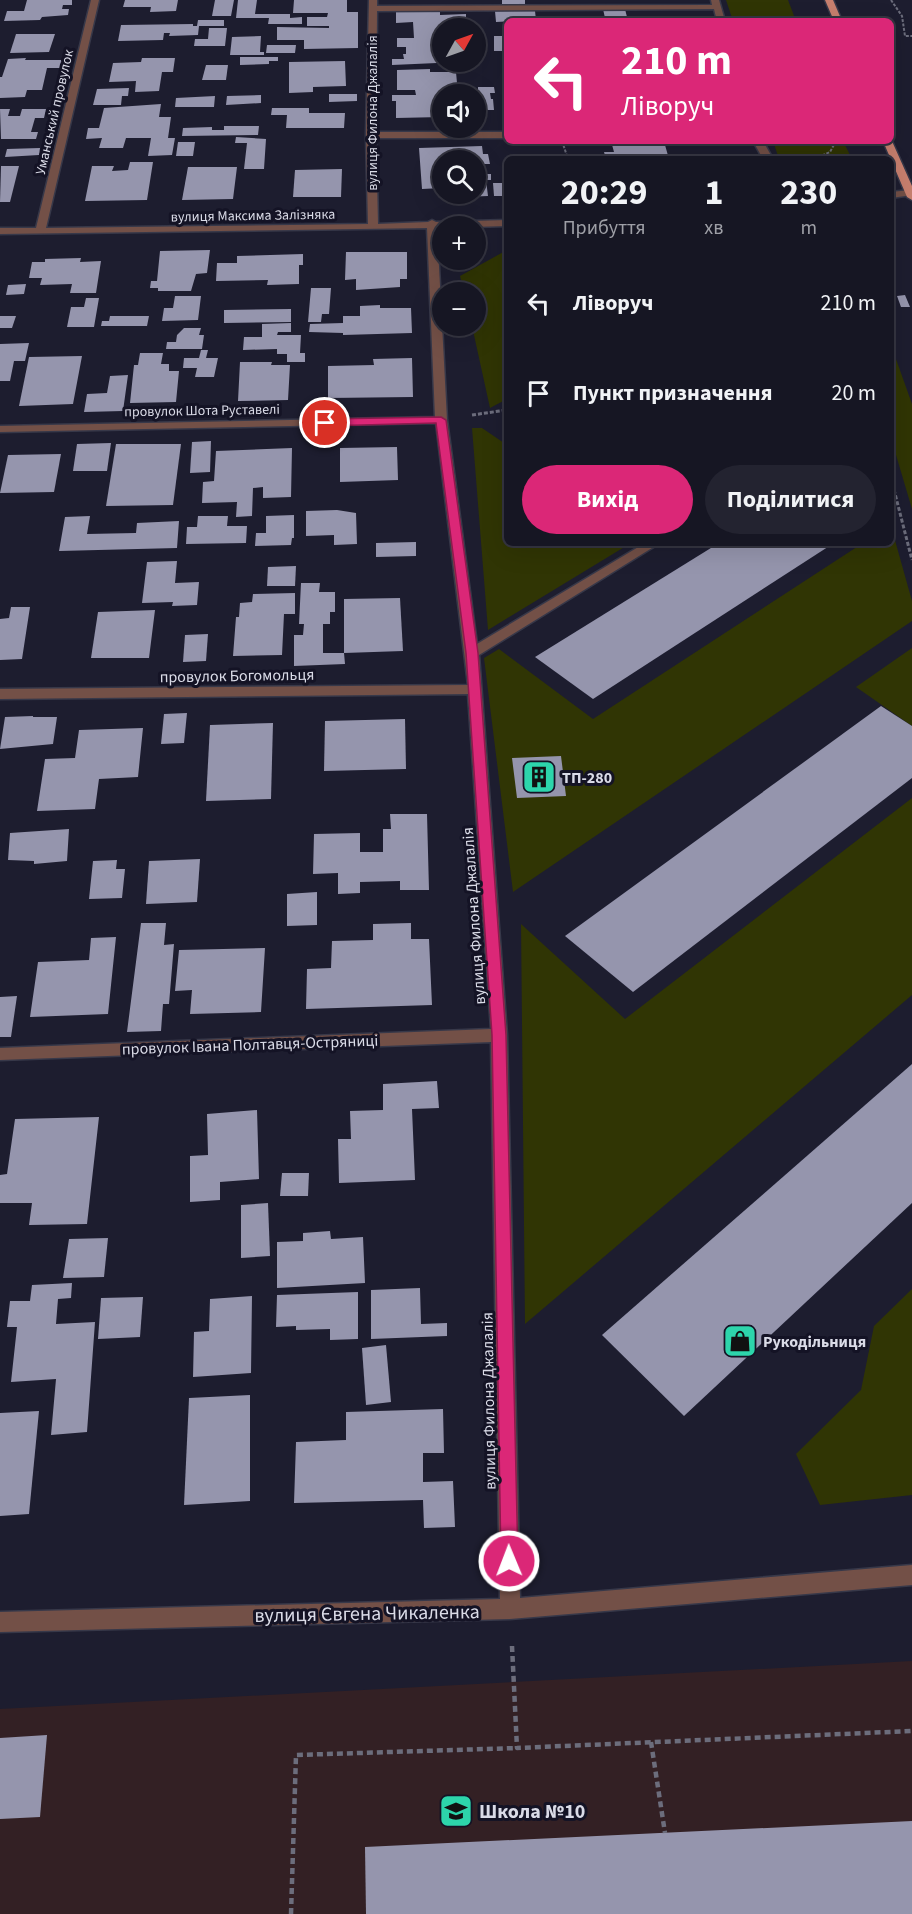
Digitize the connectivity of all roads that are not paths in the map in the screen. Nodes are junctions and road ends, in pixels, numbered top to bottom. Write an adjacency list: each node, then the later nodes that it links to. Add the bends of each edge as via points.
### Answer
1 (95, 0): 17 (street, Уманський провулок)
2 (829, 0): 6 (main road)
3 (716, 3): 4 (street); 5 (street)
4 (373, 5): 7 (street, вулиця Филона Джалалія)
5 (720, 18)
6 (837, 18)
7 (371, 135): 8 (street); 15 (street, вулиця Филона Джалалія)
8 (504, 135)
9 (889, 144): 10 (main road)
10 (911, 194): 11 (street)
11 (894, 195)
12 (504, 222): 13 (street, вулиця Максима Залізняка)
13 (486, 223)
14 (432, 224): 15 (street, вулиця Максима Залізняка)
15 (373, 227): 17 (street, вулиця Максима Залізняка)
16 (0, 231): 17 (street, вулиця Максима Залізняка)
17 (40, 231)
18 (434, 270): 19 (street, вулиця Филона Джалалія)
19 (441, 420): 20 (street, провулок Шота Руставелі); 22 (street, вулиця Филона Джалалія)
20 (0, 429)
21 (649, 546): 22 (street)
22 (472, 653): 23 (street, вулиця Филона Джалалія)
23 (475, 689): 24 (street, провулок Богомольця); 25 (street, вулиця Филона Джалалія)
24 (0, 694)
25 (499, 1035): 26 (street, провулок Івана Полтавця-Остряниці); 28 (street, вулиця Филона Джалалія)
26 (0, 1054)
27 (912, 1575): 28 (street, вулиця Євгена Чикаленка)
28 (510, 1609): 29 (street, вулиця Євгена Чикаленка)
29 (0, 1622)

